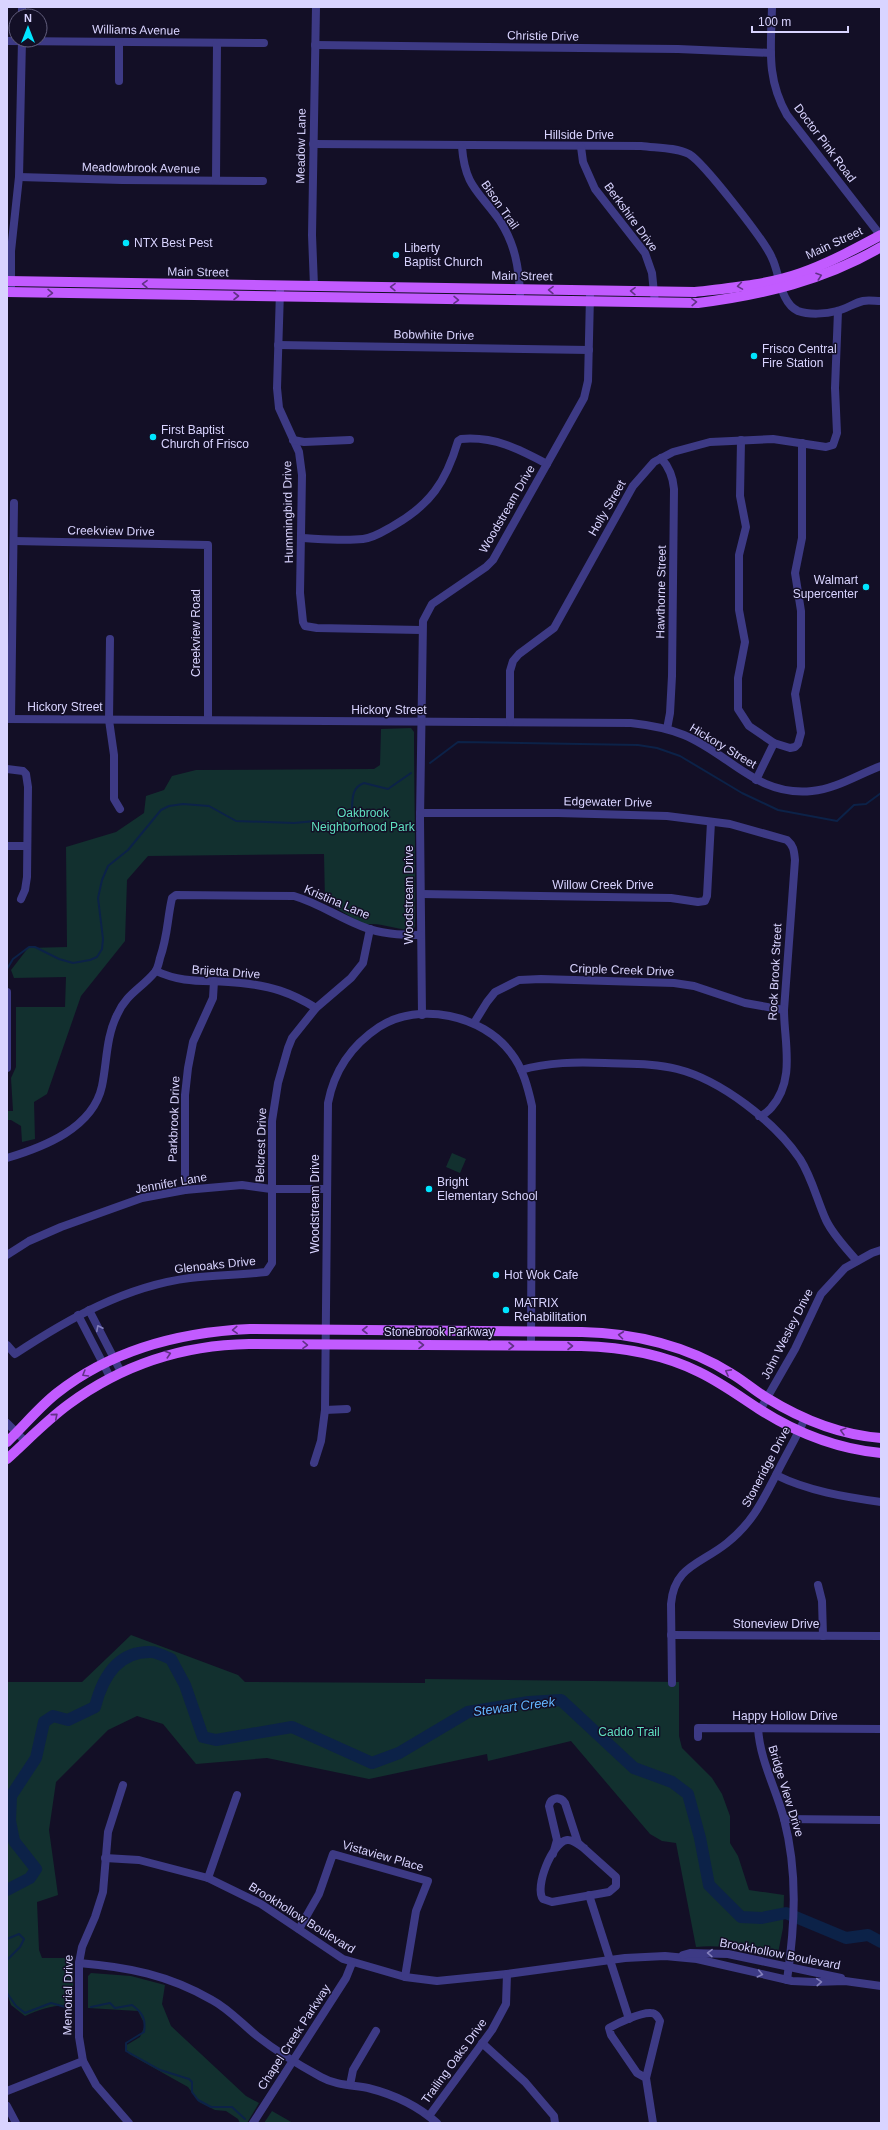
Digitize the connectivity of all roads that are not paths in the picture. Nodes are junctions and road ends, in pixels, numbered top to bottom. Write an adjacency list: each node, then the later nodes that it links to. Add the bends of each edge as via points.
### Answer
1 (316, 7): 7 (street, Meadow Lane)
2 (772, 7): 9 (street, Doctor Pink Road)
3 (48, 41): 4 (street, Williams Avenue)
4 (119, 42): 5 (street, Williams Avenue); 10 (street)
5 (217, 43): 6 (street, Williams Avenue); 15 (street)
6 (264, 43)
7 (315, 45): 9 (street, Christie Drive, via 678,49); 11 (street, Meadow Lane)
8 (22, 48): 14 (street)
9 (771, 53): 17 (street, Doctor Pink Road, via 774,86 787,115)
10 (119, 82)
11 (313, 144): 12 (street, Hillside Drive); 24 (street, Meadow Lane)
12 (462, 147): 13 (street, Hillside Drive); 26 (street, Bison Trail, via 464,167 470,183 500,222 516,255)
13 (581, 147): 21 (street, Hillside Drive, via 641,146 689,154 765,245 773,258); 28 (street, Berkshire Drive, via 583,162 595,189 645,253 652,273)
14 (19, 177): 15 (street, Meadowbrook Avenue); 19 (street)
15 (216, 180): 16 (street, Meadowbrook Avenue)
16 (263, 181)
17 (881, 235): 21 (main road, Main Street, via 840,257)
18 (881, 247): 21 (main road, Main Street, one-way to 18, via 842,268)
19 (9, 281): 20 (main road, Main Street); 29 (street)
20 (92, 283): 22 (main road, Main Street, one-way to 20); 30 (main road)
21 (780, 283): 28 (main road, Main Street, one-way to 28, via 702,291); 37 (main road, Main Street, one-way to 21, via 738,298); 38 (street, Hillside Drive, via 790,306 799,311 814,314)
22 (164, 284): 23 (main road, Main Street); 31 (main road)
23 (198, 285): 27 (main road, Main Street); 32 (main road)
24 (314, 286): 25 (main road, Main Street, one-way to 24); 27 (main road, Main Street)
25 (417, 288): 26 (main road, Main Street); 34 (main road)
26 (520, 289): 33 (main road, Main Street, one-way to 26); 35 (street, Bison Trail)
27 (280, 291): 32 (main road, Main Street, one-way to 27); 34 (main road, Main Street); 39 (street, Hummingbird Drive)
28 (654, 292): 33 (main road, Main Street, one-way to 33); 37 (street, Berkshire Drive)
29 (9, 293): 30 (main road, Main Street, one-way to 30)
30 (92, 294): 31 (main road, Main Street)
31 (165, 295): 32 (main road, Main Street)
32 (197, 296)
33 (590, 296): 35 (main road, Main Street); 37 (main road, Main Street); 40 (street, Woodstream Drive)
34 (417, 299): 35 (main road, Main Street, one-way to 35)
35 (520, 300)
36 (881, 302): 38 (street, Hillside Drive, via 863,301)
37 (654, 303)
38 (838, 311): 44 (street, Holly Street, via 835,443 830,446)
39 (278, 345): 40 (street, Bobwhite Drive); 41 (street, Hummingbird Drive, via 279,408)
40 (590, 350): 46 (street, Woodstream Drive, via 584,398)
41 (293, 440): 42 (street); 48 (street, Hummingbird Drive, via 299,452 302,475)
42 (350, 440)
43 (741, 440): 44 (street, Holly Street, via 773,439); 45 (street, Holly Street, via 700,445); 59 (street, via 740,496 746,527 739,555 739,610 745,642 738,678 737,702 745,722)
44 (802, 443): 59 (street, via 802,538 795,573 802,611 801,667 795,694 801,739 795,747 790,748)
45 (661, 458): 57 (street, Holly Street, via 648,467 633,486 554,628 513,661 510,671); 58 (street, Hawthorne Street, via 671,473 674,489 672,676)
46 (547, 464): 48 (street, via 496,441 461,440 458,441 437,489 412,515 374,537); 51 (street, Woodstream Drive, via 493,560 432,604)
47 (14, 503): 49 (street)
48 (302, 538): 51 (street, Hummingbird Drive, via 301,617 305,626)
49 (14, 541): 50 (street, Creekview Drive); 53 (street)
50 (208, 545): 55 (street, Creekview Road)
51 (421, 630): 56 (street, Woodstream Drive)
52 (110, 638): 54 (street)
53 (9, 719): 54 (street, Hickory Street)
54 (109, 720): 55 (street, Hickory Street); 63 (street, via 114,755 114,799)
55 (208, 720): 56 (street, Hickory Street)
56 (421, 722): 57 (street, Hickory Street); 64 (street, Woodstream Drive)
57 (510, 722): 58 (street, Hickory Street, via 631,723)
58 (667, 729): 62 (street, Hickory Street, via 690,738)
59 (774, 743): 62 (street, Hickory Street)
60 (881, 766): 62 (street, Hickory Street, via 813,791 777,789)
61 (7, 769): 68 (street, via 23,771 26,774)
62 (756, 780)
63 (120, 809)
64 (420, 813): 65 (street, Edgewater Drive, via 612,814 667,816); 69 (street, Woodstream Drive)
65 (711, 822): 66 (street, Edgewater Drive, via 752,829 787,840); 69 (street, Willow Creek Drive, via 705,901 642,897)
66 (791, 844): 77 (street, Rock Brook Street, via 795,860)
67 (7, 846): 68 (street)
68 (27, 846): 70 (street, via 27,877)
69 (421, 894): 72 (street, Woodstream Drive)
70 (21, 899)
71 (370, 929): 72 (street, Kristina Lane, via 401,935); 73 (street, Kristina Lane, via 309,900 294,896 182,894 172,898 167,936); 76 (street, Belcrest Drive, via 363,963 351,978)
72 (421, 935): 78 (street, Woodstream Drive)
73 (156, 971): 74 (street, Brijetta Drive, via 181,981); 83 (street, via 129,995 112,1025 102,1086 96,1104 70,1130 33,1150)
74 (214, 981): 76 (street, Brijetta Drive, via 240,982 286,992); 86 (street, Parkbrook Drive, via 213,998 193,1042 188,1068 184,1102)
75 (7, 992): 80 (street)
76 (316, 1008): 84 (street, Belcrest Drive, via 292,1038 278,1084 272,1121)
77 (784, 1010): 79 (street, Cripple Creek Drive, via 744,1003 694,986 674,983 541,979 519,980 495,992); 82 (street, Rock Brook Street, via 788,1058 786,1075 775,1104 765,1115)
78 (422, 1014): 79 (street, via 455,1016); 85 (street, Woodstream Drive, via 380,1026 359,1043 342,1064 333,1081 328,1103)
79 (474, 1023): 81 (street, via 500,1040 512,1053)
80 (7, 1068)
81 (521, 1070): 82 (street, via 549,1063 639,1064 678,1069 710,1081); 94 (street, via 528,1086 532,1106)
82 (759, 1116): 89 (street, via 782,1136 806,1168 826,1220 834,1234)
83 (7, 1158)
84 (271, 1189): 85 (street, Jennifer Lane); 86 (street, Jennifer Lane, via 242,1185); 90 (street, Belcrest Drive, via 272,1263)
85 (327, 1189): 93 (street, Woodstream Drive)
86 (184, 1190): 88 (street, Jennifer Lane, via 142,1198 94,1214 29,1241)
87 (881, 1250): 89 (street, John Wesley Drive)
88 (7, 1255)
89 (857, 1261): 106 (street, John Wesley Drive, via 845,1268 821,1294 795,1349)
90 (266, 1272): 91 (street, Glenoaks Drive, via 189,1278 131,1292)
91 (90, 1310): 92 (street, Glenoaks Drive); 101 (street, one-way to 91)
92 (78, 1315): 96 (street, Glenoaks Drive, via 15,1354); 103 (street)
93 (326, 1330): 94 (main road, Stonebrook Parkway, one-way to 93); 97 (street, Woodstream Drive); 101 (main road, Stonebrook Parkway, one-way to 101, via 250,1329 207,1332 153,1344)
94 (531, 1332): 95 (main road, Stonebrook Parkway, one-way to 94, via 600,1332); 98 (street)
95 (659, 1343): 99 (main road, Stonebrook Parkway); 100 (main road)
96 (7, 1345)
97 (326, 1345): 98 (main road, Stonebrook Parkway, one-way to 98); 104 (main road, Stonebrook Parkway, one-way to 97, via 173,1352 198,1347 222,1344); 108 (street, Woodstream Drive)
98 (531, 1346): 100 (main road, Stonebrook Parkway, one-way to 100, via 599,1346)
99 (669, 1346): 102 (main road); 106 (main road, Stonebrook Parkway, one-way to 99, via 732,1373)
100 (656, 1356): 102 (main road, Stonebrook Parkway)
101 (115, 1359): 103 (main road, Stonebrook Parkway); 104 (street)
102 (666, 1359): 109 (main road, Stonebrook Parkway, via 699,1372)
103 (103, 1364): 105 (street); 113 (main road, Stonebrook Parkway, one-way to 113, via 56,1394)
104 (121, 1372): 105 (main road, Stonebrook Parkway)
105 (110, 1377): 116 (main road, Stonebrook Parkway, one-way to 105, via 69,1404)
106 (767, 1398): 109 (street, John Wesley Drive); 110 (main road, Stonebrook Parkway)
107 (347, 1409): 108 (street)
108 (325, 1410): 119 (street, Woodstream Drive, via 321,1441)
109 (760, 1410): 112 (main road, Stonebrook Parkway)
110 (805, 1418): 112 (street, Stoneridge Drive); 114 (main road, Stonebrook Parkway, one-way to 110, via 850,1433)
111 (7, 1423): 113 (street)
112 (800, 1431): 117 (main road, Stonebrook Parkway, via 827,1442); 120 (street, Stoneridge Drive)
113 (16, 1433): 115 (main road, Stonebrook Parkway); 116 (street)
114 (881, 1438)
115 (7, 1442)
116 (26, 1442): 118 (main road, Stonebrook Parkway)
117 (881, 1454)
118 (7, 1459)
119 (314, 1463)
120 (776, 1475): 121 (street, via 789,1482 819,1491); 123 (street, Stoneridge Drive, via 755,1514 744,1527 726,1543 688,1568 676,1580 672,1592)
121 (881, 1502)
122 (818, 1585): 124 (street, via 822,1601)
123 (671, 1635): 124 (street, Stoneview Drive); 126 (street, Stoneridge Drive)
124 (823, 1636): 125 (street, Stoneview Drive)
125 (881, 1636)
126 (672, 1683)
127 (758, 1728): 128 (street, Happy Hollow Drive); 129 (street, Happy Hollow Drive, via 698,1728); 132 (street, Bridge View Drive, via 763,1761)
128 (881, 1729)
129 (698, 1737)
130 (123, 1785): 136 (street, Memorial Drive, via 108,1832)
131 (237, 1795): 137 (street)
132 (784, 1819): 133 (street); 144 (street, Bridge View Drive, via 791,1852 795,1898)
133 (881, 1820)
134 (584, 1848): 135 (street, via 565,1840); 135 (street, via 574,1836 566,1803 556,1798 549,1806 557,1840); 138 (street, via 616,1877 616,1886 609,1892)
135 (553, 1854): 138 (street, via 542,1877 542,1898 552,1902)
136 (105, 1858): 137 (street, Brookhollow Boulevard, via 139,1860); 142 (street, Memorial Drive, via 103,1892 82,1947)
137 (208, 1878): 139 (street, Brookhollow Boulevard, via 261,1904)
138 (589, 1895): 141 (street)
139 (299, 1929): 143 (street, Brookhollow Boulevard); 146 (street, Vistaview Place, via 319,1894 333,1854 428,1881 416,1912)
140 (681, 1956): 141 (street, Brookhollow Boulevard); 144 (street, Brookhollow Boulevard, one-way to 140, via 728,1954 690,1953); 147 (street, Brookhollow Boulevard, one-way to 147)
141 (610, 1960): 145 (street, Brookhollow Boulevard); 150 (street)
142 (79, 1963): 153 (street, via 122,1967 160,1976 212,2000); 154 (street, Memorial Drive, via 79,2037)
143 (352, 1963): 146 (street, Brookhollow Boulevard); 153 (street, Chapel Creek Parkway, via 346,1978)
144 (789, 1967): 147 (street, Bridge View Drive); 148 (street, Brookhollow Boulevard)
145 (507, 1974): 146 (street, Brookhollow Boulevard, via 437,1981); 152 (street, Trailing Oaks Drive, via 506,2004)
146 (405, 1977)
147 (787, 1980): 148 (street, Brookhollow Boulevard, one-way to 148)
148 (850, 1981): 149 (street, Brookhollow Boulevard)
149 (881, 1986)
150 (629, 2019): 155 (street, via 609,2028 611,2035 637,2073); 155 (street, via 651,2013 657,2015 660,2021)
151 (376, 2031): 156 (street, via 353,2070)
152 (482, 2043): 159 (street, Trailing Oaks Drive); 164 (street, via 525,2082 554,2116)
153 (294, 2060): 156 (street, via 322,2078); 162 (street, Chapel Creek Parkway)
154 (83, 2061): 157 (street); 161 (street, Memorial Drive, via 96,2085)
155 (646, 2078): 165 (street)
156 (350, 2085): 159 (street, via 386,2094)
157 (7, 2091)
158 (7, 2106): 160 (street)
159 (429, 2116): 163 (street)
160 (16, 2123)
161 (129, 2123)
162 (253, 2123)
163 (437, 2123)
164 (555, 2123)
165 (653, 2123)

